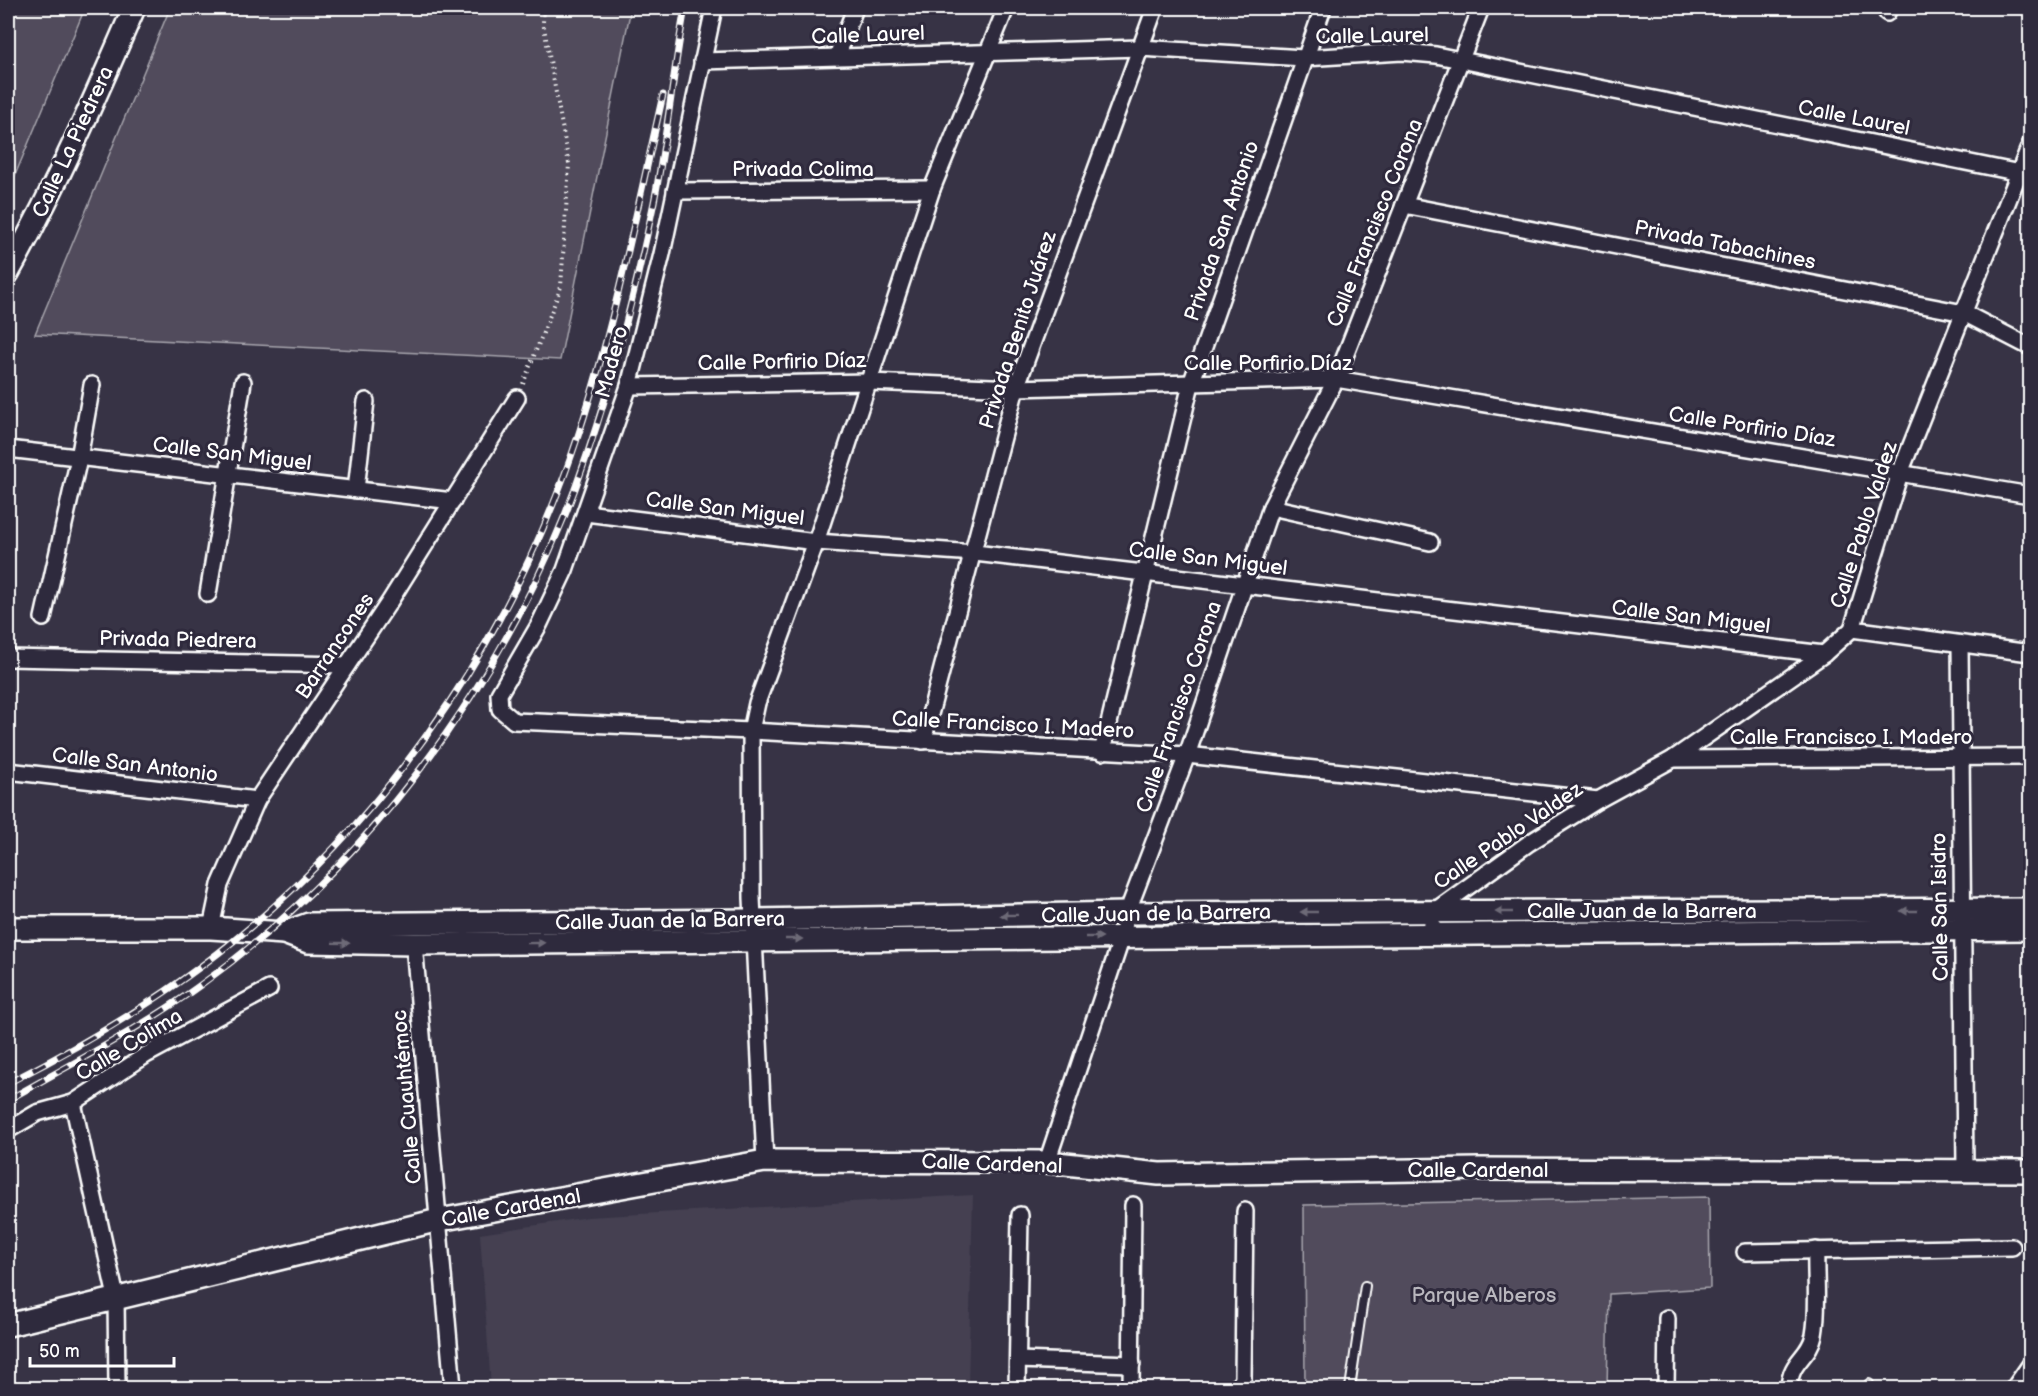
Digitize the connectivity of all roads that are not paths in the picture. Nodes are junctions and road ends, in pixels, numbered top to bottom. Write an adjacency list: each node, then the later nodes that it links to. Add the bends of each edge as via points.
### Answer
1 (134, 8): 19 (main road, Calle La Piedrera, via 53,189)
2 (714, 8): 12 (street, Madero)
3 (855, 8): 10 (street)
4 (1006, 8): 9 (street)
5 (1155, 8): 8 (street, Privada Benito Juárez)
6 (1323, 8): 11 (street, Privada San Antonio)
7 (1481, 8): 13 (street, Calle Francisco Corona)
8 (1140, 48): 9 (street, Calle Laurel); 11 (street, Calle Laurel); 28 (street, Privada Benito Juárez)
9 (989, 52): 10 (street, Calle Laurel); 16 (street)
10 (837, 57): 12 (street, Calle Laurel)
11 (1304, 58): 13 (street, Calle Laurel, via 1402,52); 25 (street, Privada San Antonio)
12 (702, 61): 17 (street, Madero)
13 (1462, 61): 15 (street, Calle Laurel); 18 (street, Calle Francisco Corona)
14 (2031, 145): 15 (street, Calle Pablo Valdez)
15 (2025, 175): 20 (street, Calle Pablo Valdez)
16 (932, 189): 17 (street, Privada Colima); 24 (street)
17 (675, 191): 27 (street, Madero)
18 (1404, 205): 20 (street, Privada Tabachines); 22 (street, Calle Francisco Corona)
19 (8, 273)
20 (1964, 313): 21 (street, Privada Tabachines); 33 (street, Calle Pablo Valdez)
21 (2031, 347)
22 (1336, 379): 25 (street, Calle Porfirio Díaz); 33 (street, Calle Porfirio Díaz); 38 (street, Calle Francisco Corona)
23 (243, 382): 34 (street)
24 (869, 382): 27 (street, Calle Porfirio Díaz); 28 (street, Calle Porfirio Díaz); 40 (street)
25 (1191, 384): 28 (street, Calle Porfirio Díaz); 43 (street, Privada San Antonio)
26 (92, 385): 32 (street)
27 (629, 386): 39 (street, Madero)
28 (1016, 388): 42 (street, Privada Benito Juárez)
29 (517, 398): 37 (street, Barrancones)
30 (366, 401): 35 (street)
31 (8, 449): 32 (street, Calle San Miguel)
32 (78, 458): 34 (street, Calle San Miguel); 46 (street)
33 (1900, 472): 36 (street, Calle Porfirio Díaz); 47 (street, Calle Pablo Valdez)
34 (226, 475): 35 (street, Calle San Miguel); 45 (street)
35 (356, 490): 37 (street, Calle San Miguel)
36 (2031, 495)
37 (453, 501): 52 (street, Barrancones)
38 (1271, 507): 41 (street); 44 (street, Calle Francisco Corona)
39 (586, 513): 40 (street, Calle San Miguel); 53 (street, Madero, via 539,625 499,694)
40 (816, 542): 42 (street, Calle San Miguel); 54 (street, via 760,690)
41 (1430, 542)
42 (975, 553): 43 (street, Calle San Miguel); 55 (street, Privada Benito Juárez)
43 (1145, 573): 44 (street, Calle San Miguel); 56 (street, Privada San Antonio)
44 (1243, 584): 50 (street, Calle San Miguel); 57 (street, Calle Francisco Corona)
45 (208, 594)
46 (42, 618)
47 (1852, 629): 48 (street); 50 (street, Calle Pablo Valdez)
48 (1960, 644): 49 (street); 59 (street, Calle San Isidro)
49 (2031, 653)
50 (1824, 654): 60 (street, Calle Pablo Valdez)
51 (8, 658): 52 (street, Privada Piedrera)
52 (347, 665): 62 (street, Barrancones)
53 (500, 709): 54 (street, Calle Francisco I. Madero, via 514,721)
54 (751, 731): 55 (street, Calle Francisco I. Madero); 71 (street)
55 (923, 741): 56 (street, Calle Francisco I. Madero)
56 (1102, 752): 57 (street, Calle Francisco I. Madero)
57 (1187, 755): 63 (street, Calle Francisco I. Madero); 66 (street, Calle Francisco Corona)
58 (2031, 756): 59 (street, Calle Francisco I. Madero)
59 (1960, 757): 60 (street, Calle Francisco I. Madero); 67 (street, Calle San Isidro)
60 (1673, 759): 63 (street, Calle Pablo Valdez)
61 (8, 771): 62 (street, Calle San Antonio)
62 (257, 800): 69 (street, Barrancones, via 220,885)
63 (1598, 800): 65 (street, Calle Pablo Valdez, via 1529,843)
64 (2031, 909): 67 (main road, Calle Juan de la Barrera)
65 (1434, 912): 66 (main road, Calle Juan de la Barrera, one-way to 66); 67 (main road, Calle Juan de la Barrera, one-way to 65); 73 (street, Calle Pablo Valdez)
66 (1127, 913): 71 (main road, Calle Juan de la Barrera, one-way to 71); 74 (street, Calle Francisco Corona)
67 (1961, 921): 70 (main road, Calle Juan de la Barrera); 73 (main road, Calle Juan de la Barrera); 81 (street, Calle San Isidro)
68 (8, 928): 69 (main road, Calle Juan de la Barrera)
69 (211, 928): 72 (main road, Calle Juan de la Barrera)
70 (2031, 929)
71 (753, 930): 72 (main road, Calle Juan de la Barrera, via 309,924); 74 (main road, Calle Juan de la Barrera, one-way to 74); 75 (main road, Calle Juan de la Barrera, one-way to 71); 79 (street)
72 (284, 933): 75 (main road, Calle Juan de la Barrera, one-way to 75, via 308,942)
73 (1431, 934): 74 (main road, Calle Juan de la Barrera)
74 (1122, 937): 80 (street, Calle Francisco Corona)
75 (414, 944): 86 (street, Calle Cuauhtémoc)
76 (269, 989): 77 (street, Calle Colima, via 147,1055)
77 (73, 1104): 78 (street, Calle Colima, via 37,1113); 91 (street)
78 (8, 1130)
79 (765, 1161): 80 (main road, Calle Cardenal); 86 (main road, Calle Cardenal)
80 (1047, 1162): 81 (main road, Calle Cardenal, via 1159,1174 1479,1169)
81 (1965, 1170): 82 (main road, Calle Cardenal)
82 (2031, 1171)
83 (1133, 1205): 95 (street)
84 (1245, 1211): 101 (street, via 1243,1379)
85 (1020, 1215): 94 (street)
86 (439, 1220): 91 (main road, Calle Cardenal); 98 (street, Calle Cuauhtémoc)
87 (2012, 1247): 88 (street)
88 (1816, 1250): 89 (street); 104 (street, via 1814,1334 1809,1348 1794,1365)
89 (1745, 1252)
90 (1365, 1286): 102 (lane)
91 (116, 1298): 93 (main road, Calle Cardenal); 97 (street)
92 (1667, 1318): 103 (street)
93 (8, 1325)
94 (1018, 1360): 95 (street); 99 (street)
95 (1132, 1364): 100 (street)
96 (2031, 1365): 105 (street)
97 (117, 1389)
98 (453, 1389)
99 (1017, 1389)
100 (1131, 1389)
101 (1237, 1389)
102 (1350, 1389)
103 (1666, 1389)
104 (1789, 1389)
105 (2014, 1389)

